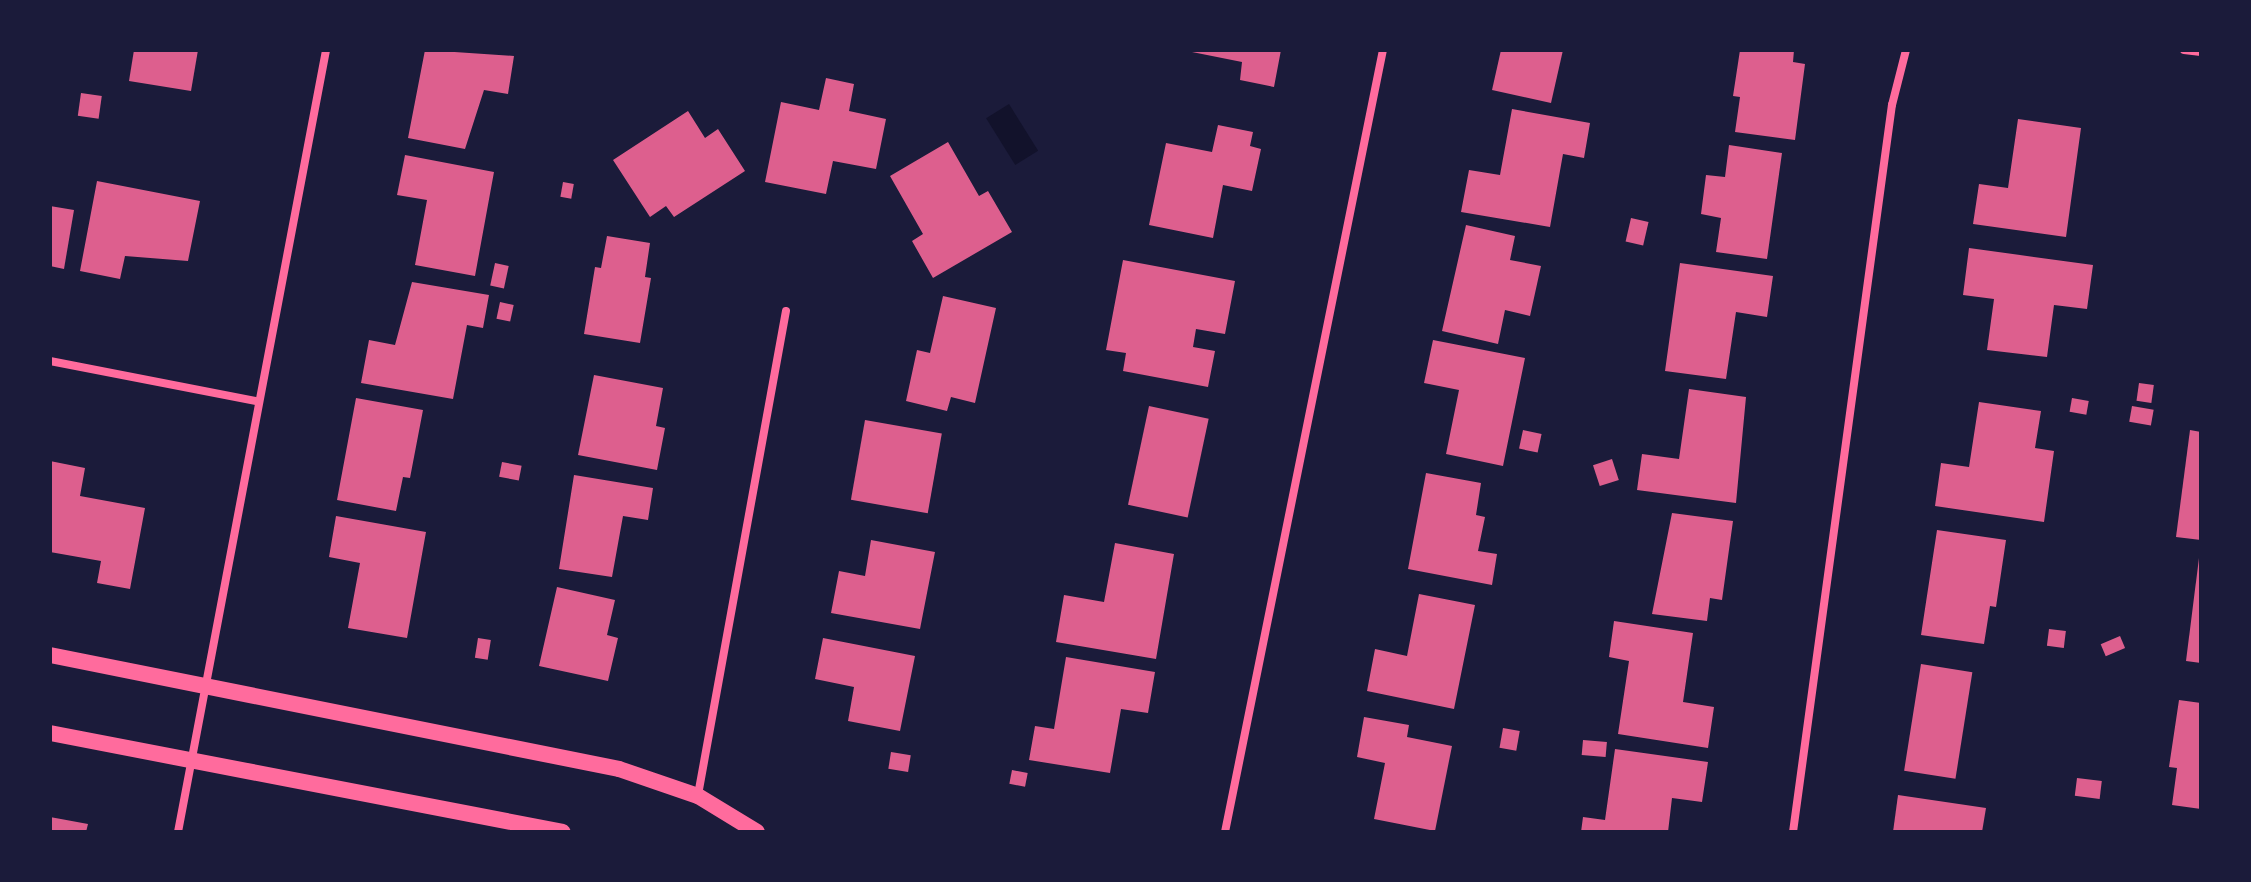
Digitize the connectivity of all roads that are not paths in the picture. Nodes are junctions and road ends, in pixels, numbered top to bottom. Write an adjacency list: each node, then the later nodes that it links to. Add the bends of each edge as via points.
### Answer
1 (326, 50): 8 (street)
2 (1383, 50): 17 (street)
3 (1906, 50): 18 (street, via 1892,105)
4 (2184, 50): 5 (street)
5 (2201, 52)
6 (786, 311): 13 (street)
7 (50, 361): 8 (street)
8 (256, 401): 10 (street)
9 (50, 655): 10 (main road)
10 (205, 686): 12 (street); 13 (main road, via 507,744 619,769)
11 (50, 733): 12 (main road)
12 (192, 761): 14 (street); 15 (main road)
13 (698, 796): 16 (main road)
14 (178, 832)
15 (563, 832)
16 (757, 832)
17 (1225, 832)
18 (1793, 832)

